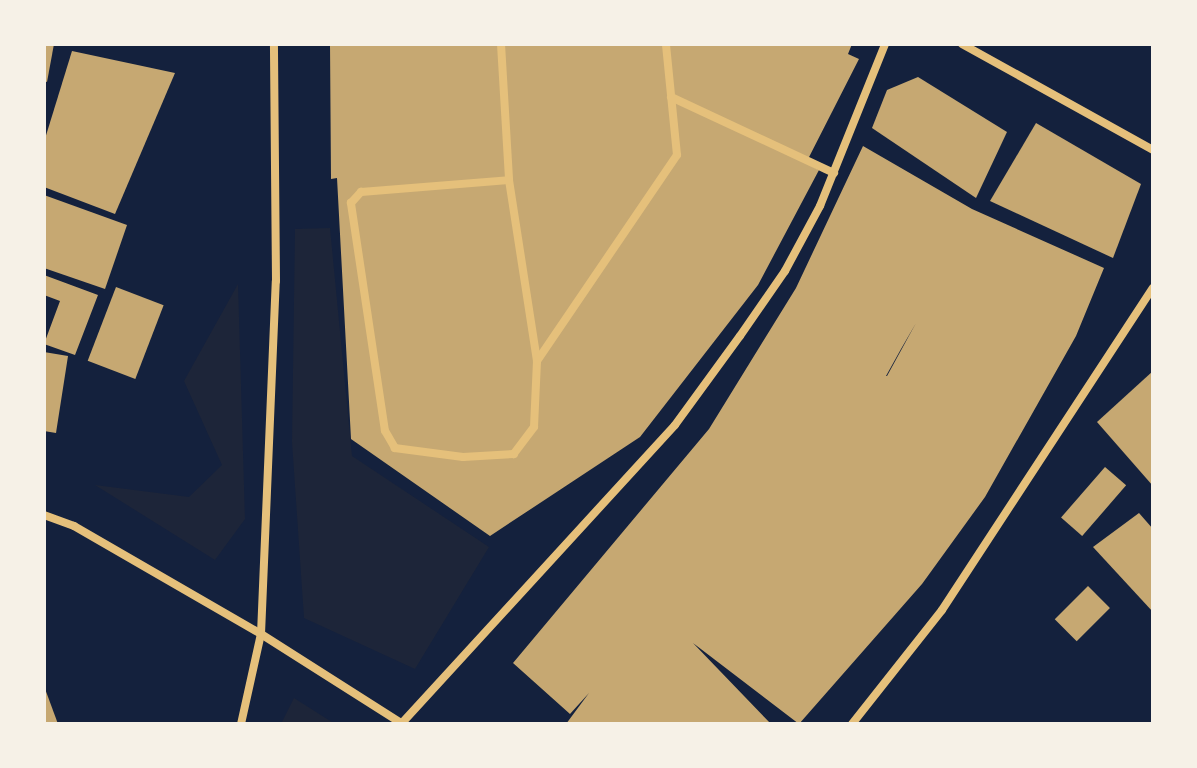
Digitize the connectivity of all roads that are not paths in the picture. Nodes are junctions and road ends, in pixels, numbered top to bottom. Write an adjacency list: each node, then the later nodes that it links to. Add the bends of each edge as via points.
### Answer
1 (274, 44): 13 (street, via 276,281)
2 (501, 44): 9 (street)
3 (666, 44): 6 (street)
4 (885, 44): 8 (street)
5 (962, 44): 7 (street)
6 (671, 97): 8 (street); 11 (street, via 677,155)
7 (1153, 150)
8 (834, 173): 15 (street, via 785,271 675,425)
9 (509, 180): 11 (street); 11 (street, via 361,192 351,203 385,431 395,448 463,457 514,454 534,427)
10 (1153, 288): 16 (street, via 942,610)
11 (537, 361)
12 (44, 515): 13 (street, via 74,526)
13 (261, 634): 14 (street); 15 (street)
14 (241, 724)
15 (403, 724)
16 (852, 724)

